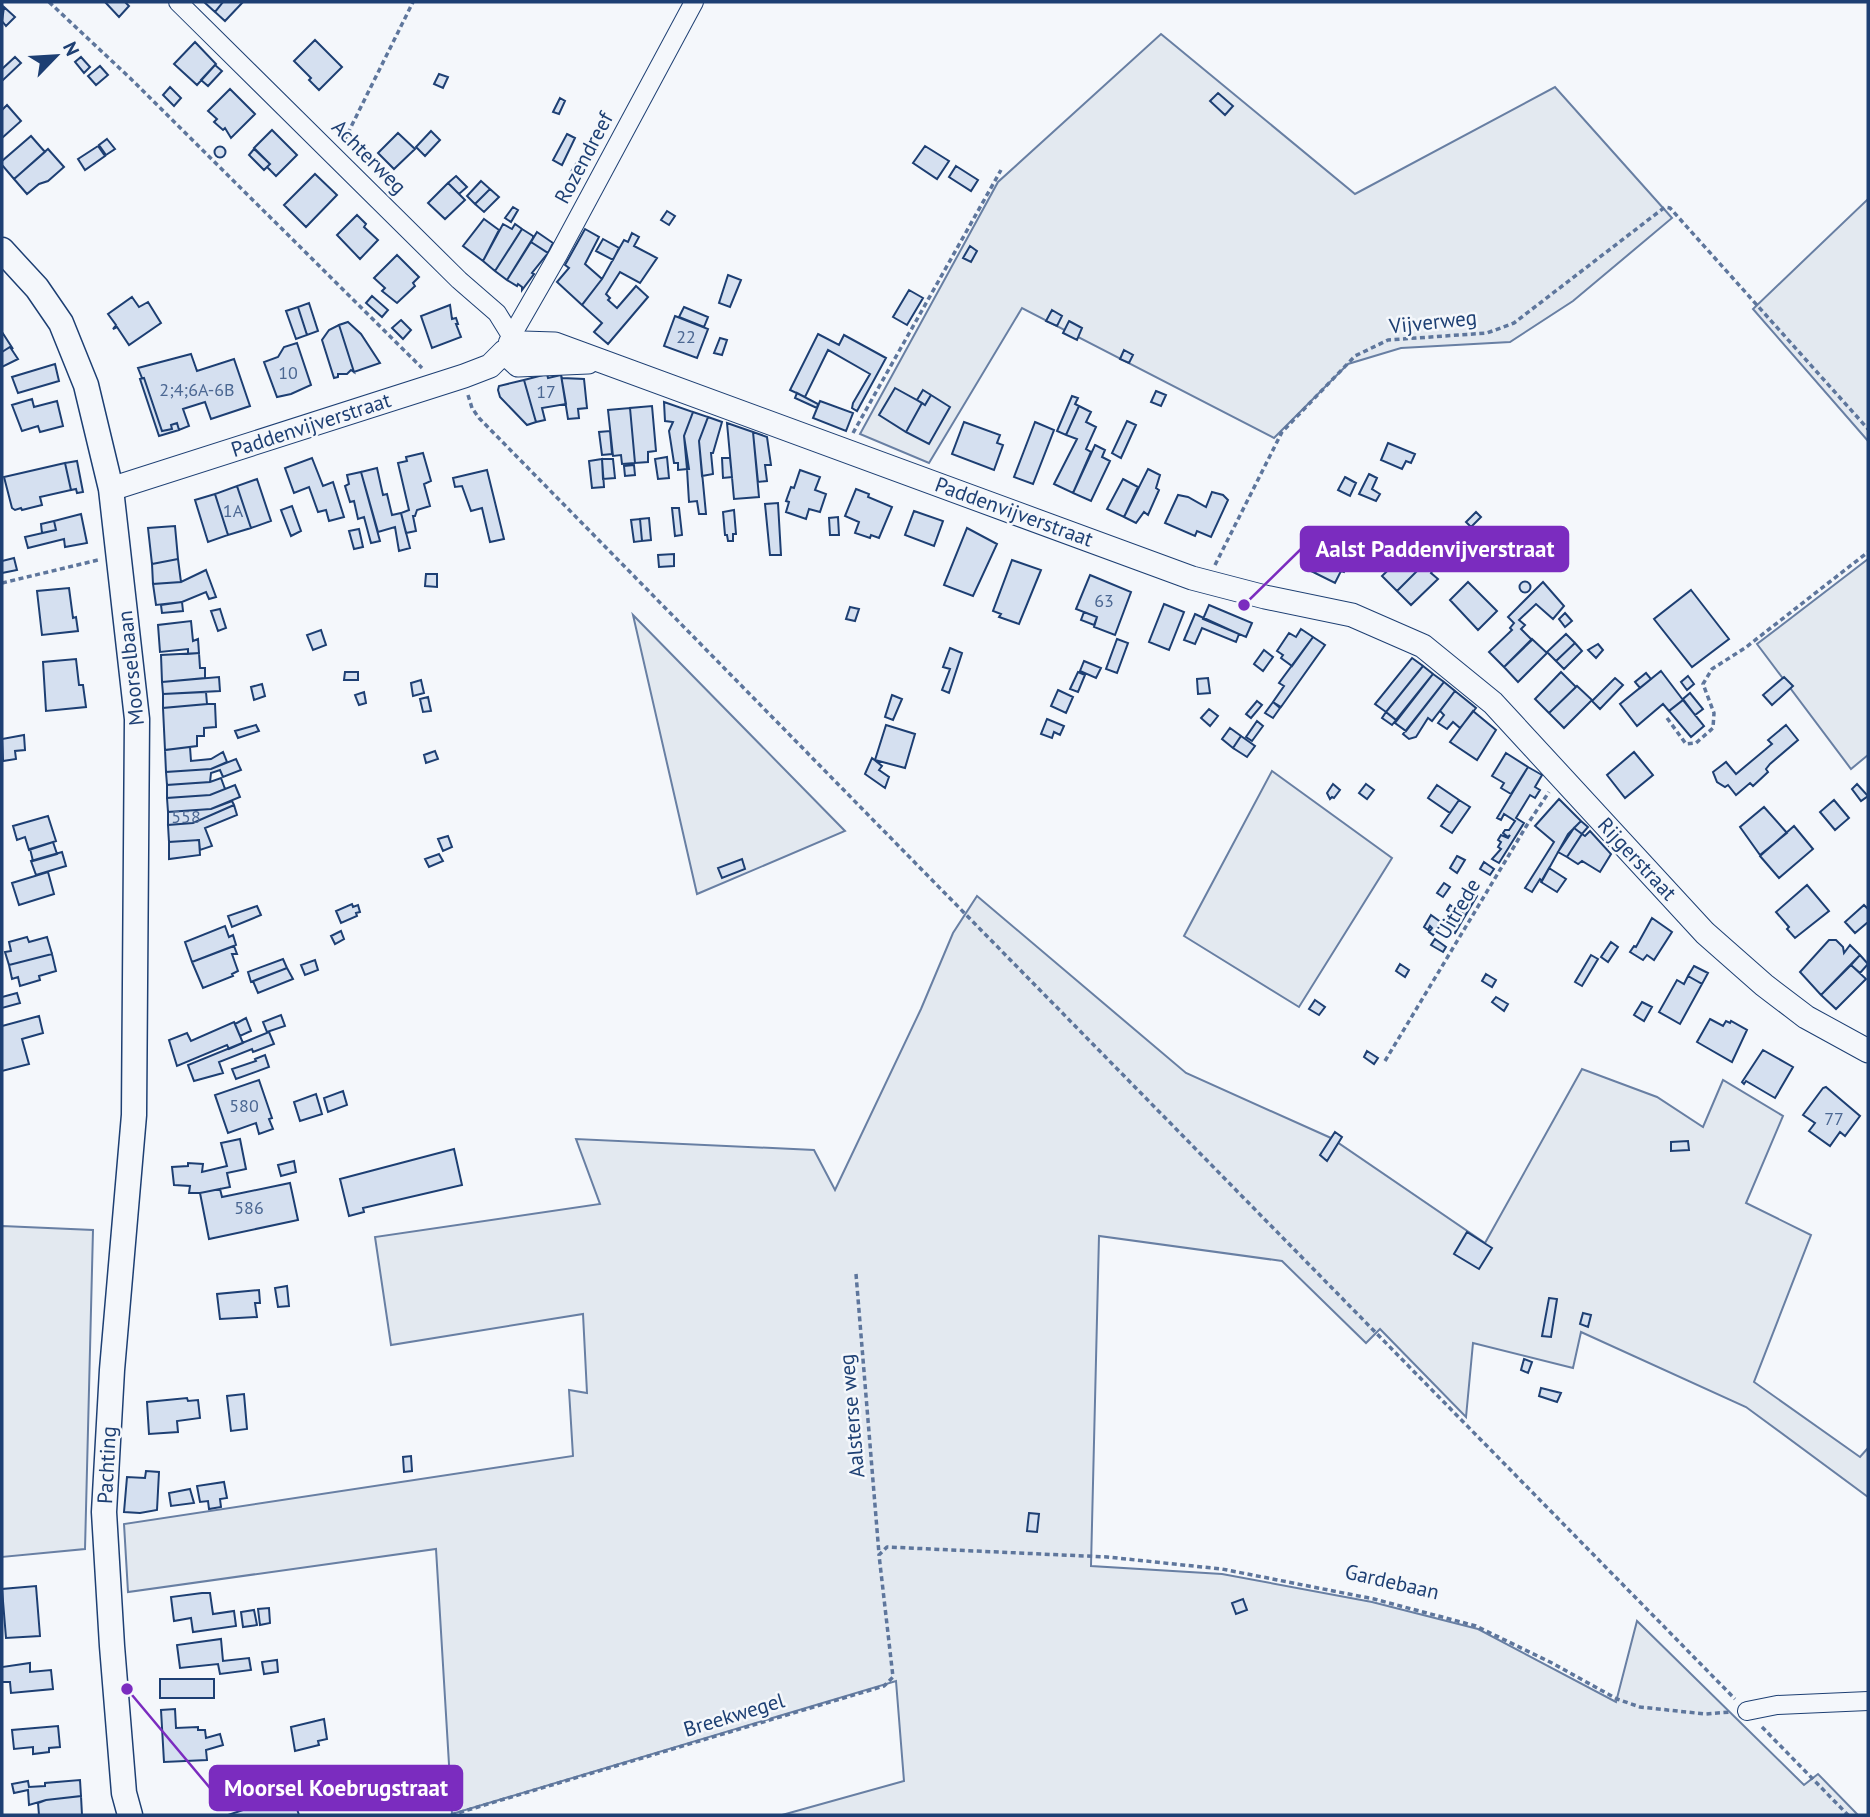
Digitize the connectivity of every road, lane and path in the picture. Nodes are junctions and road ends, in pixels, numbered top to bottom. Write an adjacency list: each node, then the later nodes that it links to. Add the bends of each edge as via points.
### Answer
1 (49, 2): 10 (path, via 424,371)
2 (178, 2): 5 (street, Achterweg)
3 (413, 2): 5 (path)
4 (694, 2): 8 (street, Rozendreef)
5 (337, 156): 8 (street, Achterweg, via 497,313)
6 (1001, 170): 12 (path)
7 (2, 250): 13 (main road, Moorselbaan, via 61,323 86,385)
8 (507, 343): 9 (street, Paddenvijverstraat, via 491,366); 12 (street, Paddenvijverstraat, via 518,365 609,362)
9 (464, 376): 10 (street, Paddenvijverstraat); 27 (path, via 479,418)
10 (430, 387): 13 (street, Paddenvijverstraat)
11 (1868, 429): 16 (path, Vijverweg, via 1665,207 1514,323 1488,333 1388,340 1354,356 1282,432)
12 (844, 449): 16 (street, Paddenvijverstraat)
13 (111, 489): 15 (main road, Moorselbaan)
14 (1868, 552): 19 (path, via 1712,669 1703,684 1714,713 1713,728 1696,743 1686,744)
15 (119, 556): 17 (path); 23 (main road, Moorselbaan, via 137,719)
16 (1207, 582): 18 (street, Paddenvijverstraat, via 1352,615)
17 (2, 583)
18 (1423, 646): 20 (street, Rijgerstraat, via 1493,703)
19 (1667, 718)
20 (1560, 776): 21 (street, Rijgerstraat, via 1715,942 1806,1017); 22 (path, Uitrede)
21 (1868, 1051)
22 (1385, 1060)
23 (134, 1115): 28 (main road, Pachting, via 104,1512 124,1793)
24 (856, 1274): 25 (path, Aalsterse weg)
25 (879, 1555): 27 (path, Gardebaan, via 887,1547 1107,1557 1222,1570 1374,1599 1476,1626 1640,1707 1705,1714); 29 (path, Breekwegel, via 893,1662 893,1677 884,1686)
26 (1868, 1701): 27 (street, via 1777,1705)
27 (1747, 1711): 30 (path)
28 (130, 1815)
29 (452, 1815)
30 (1848, 1815)

